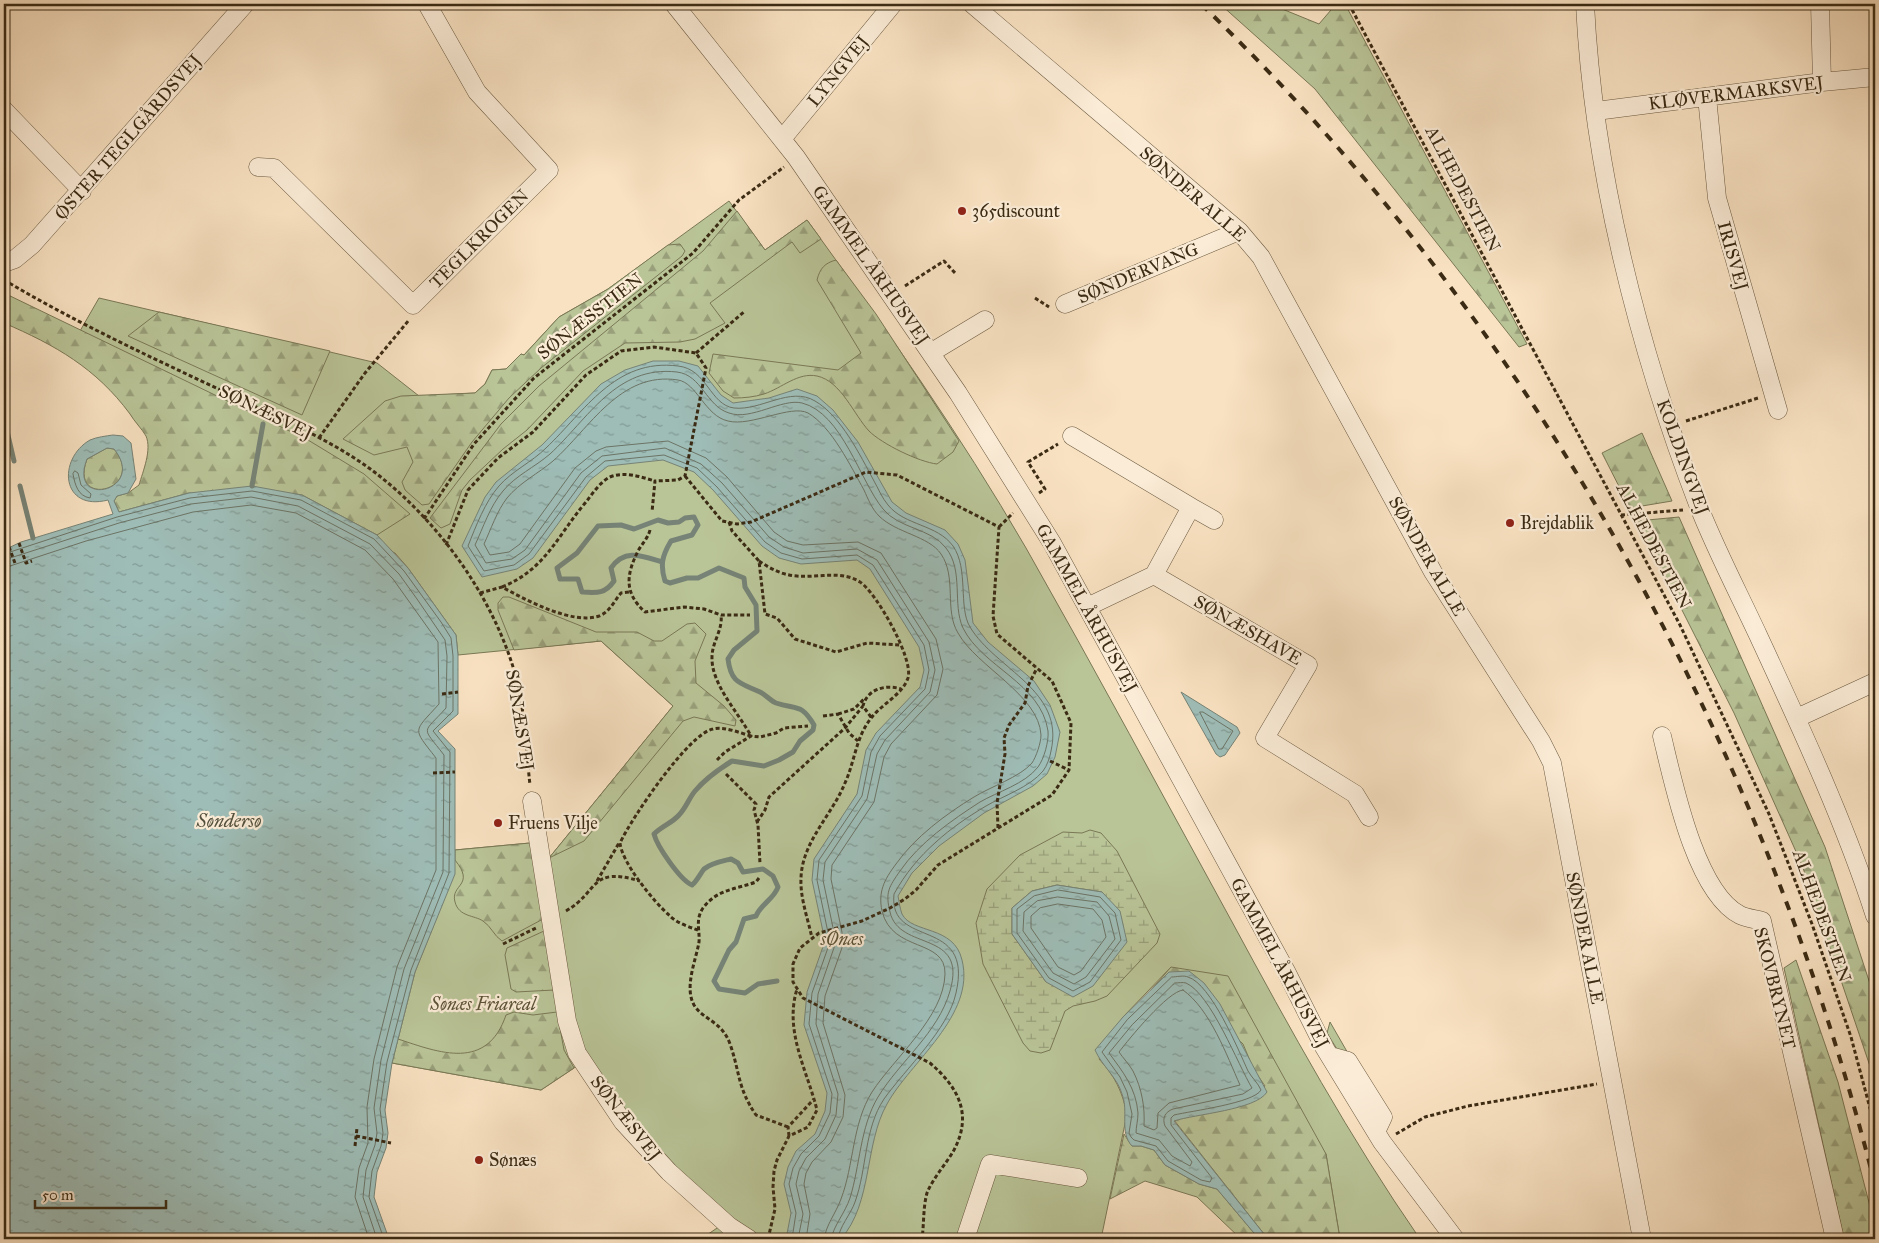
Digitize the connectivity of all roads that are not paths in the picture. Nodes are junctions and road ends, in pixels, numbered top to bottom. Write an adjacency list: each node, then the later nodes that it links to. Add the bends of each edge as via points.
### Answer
1 (245, 4): 15 (street, ØSTER TEGLGÅRDSVEJ)
2 (427, 4): 14 (street, TEGLKROGEN, via 477,92 548,170 413,305 274,168)
3 (674, 4): 13 (street, GAMMEL ÅRHUSVEJ)
4 (893, 4): 13 (street, LYNGVEJ)
5 (972, 4): 16 (street, SØNDER ALLE)
6 (1585, 4): 12 (street, KOLDINGVEJ)
7 (1820, 4): 9 (street)
8 (1875, 77): 9 (street, KLØVERMARKSVEJ)
9 (1822, 82): 10 (street, KLØVERMARKSVEJ)
10 (1707, 97): 12 (street, KLØVERMARKSVEJ); 21 (street, IRISVEJ, via 1717,198)
11 (4, 110): 15 (street)
12 (1596, 111): 28 (street, KOLDINGVEJ, via 1611,211 1670,426 1700,508)
13 (782, 139): 20 (street, GAMMEL ÅRHUSVEJ)
14 (258, 167)
15 (82, 191): 17 (street, ØSTER TEGLGÅRDSVEJ, via 32,245)
16 (1239, 231): 18 (street, SØNDERVANG); 38 (street, SØNDER ALLE, via 1260,257 1433,572 1542,741 1552,763)
17 (4, 263)
18 (1066, 304)
19 (985, 320): 20 (street)
20 (932, 352): 26 (street, GAMMEL ÅRHUSVEJ, via 1026,500)
21 (1776, 402)
22 (1072, 436): 23 (street)
23 (1192, 507): 24 (street); 25 (street)
24 (1214, 520)
25 (1154, 575): 26 (street); 31 (street, SØNÆSHAVE, via 1308,665 1265,738 1355,794)
26 (1087, 608): 37 (street, GAMMEL ÅRHUSVEJ, via 1330,1056 1379,1137)
27 (1875, 682): 28 (street)
28 (1796, 718): 32 (street, KOLDINGVEJ)
29 (1662, 736): 39 (street, SKOVBRYNET, via 1681,812 1707,878 1739,915 1762,921)
30 (532, 801): 35 (street, SØNÆSVEJ, via 571,1037 582,1062 623,1122 646,1148 729,1226)
31 (1369, 817)
32 (1870, 884): 33 (street, KOLDINGVEJ)
33 (1875, 916)
34 (1078, 1178): 36 (street, via 990,1164)
35 (749, 1239)
36 (965, 1239)
37 (1455, 1239)
38 (1642, 1239)
39 (1835, 1239)

